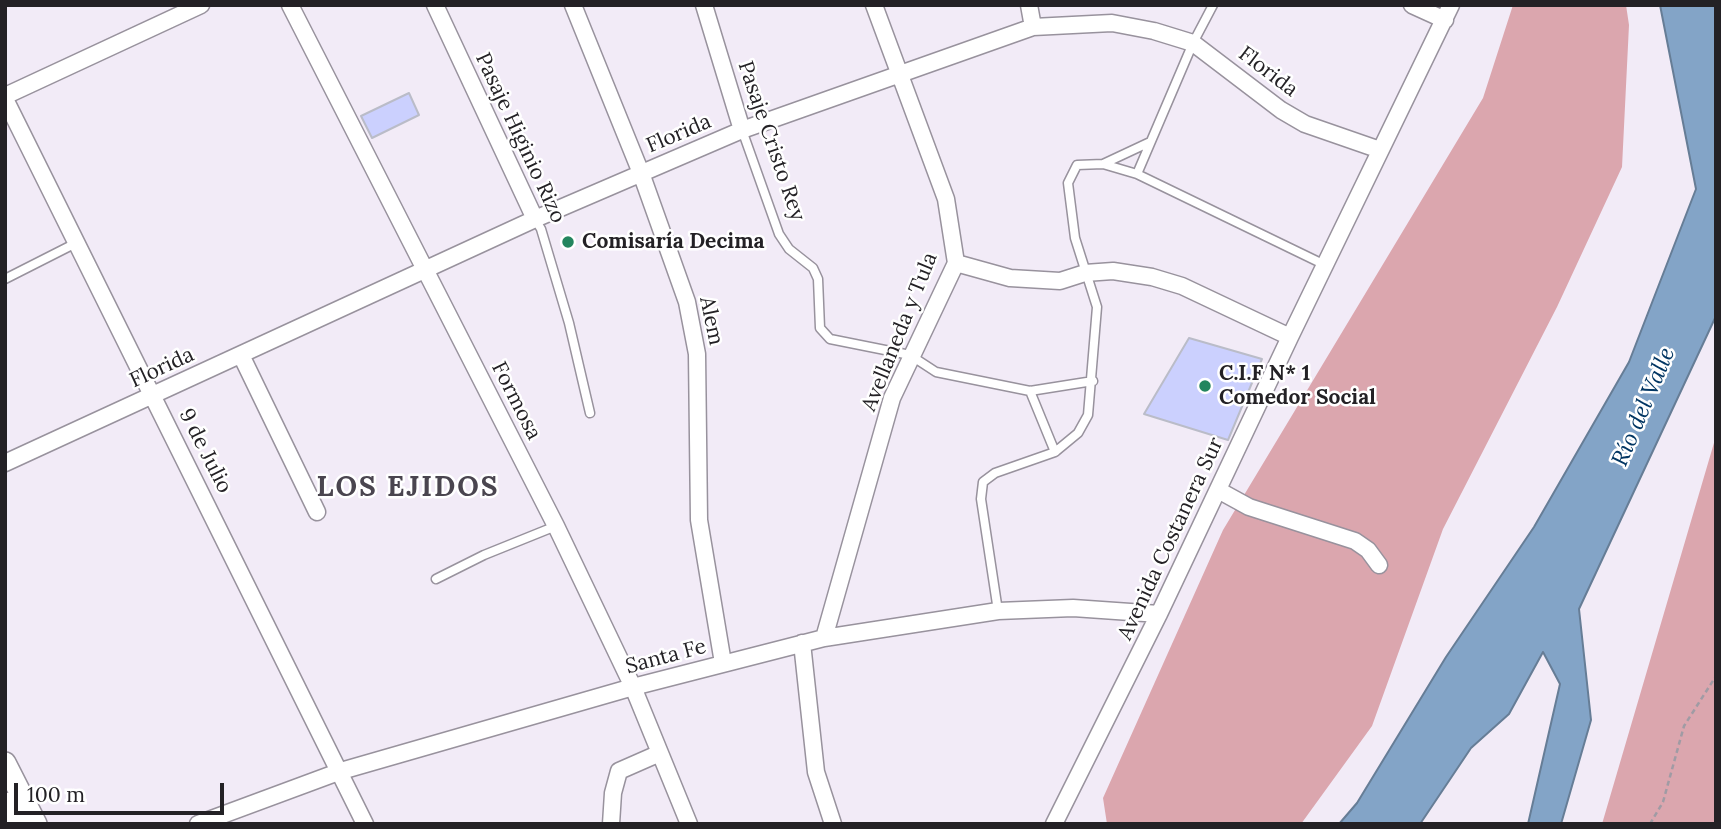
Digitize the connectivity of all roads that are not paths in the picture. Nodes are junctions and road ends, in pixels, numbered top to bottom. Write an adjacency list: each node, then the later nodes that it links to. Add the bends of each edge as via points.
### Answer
1 (201, 5): 14 (street)
2 (290, 5): 25 (street, Formosa)
3 (435, 5): 21 (street, Pasaje Higinio Rizo)
4 (573, 5): 19 (street, Alem)
5 (704, 5): 15 (street, Pasaje Cristo Rey)
6 (874, 5): 13 (street, Avellaneda y Tula)
7 (1029, 5): 11 (street)
8 (1213, 5): 12 (lane)
9 (1412, 5): 10 (street)
10 (1448, 12): 17 (street, Avenida Costanera Sur)
11 (1033, 27): 12 (street, Florida, via 1112,23); 13 (street, Florida)
12 (1193, 43): 16 (lane); 17 (street, Florida, via 1289,115)
13 (901, 73): 15 (street, Florida); 23 (street, Avellaneda y Tula, via 946,199)
14 (5, 97): 22 (street, 9 de Julio)
15 (742, 130): 19 (street, Florida); 30 (lane, Pasaje Cristo Rey, via 779,234 818,279 820,328 830,339)
16 (1150, 142): 18 (lane); 20 (lane)
17 (1380, 150): 24 (street, Avenida Costanera Sur)
18 (1104, 164): 20 (lane); 26 (lane, via 1077,165 1068,183)
19 (642, 173): 21 (street, Florida); 46 (street, Alem, via 687,302 697,354 699,520)
20 (1137, 174): 24 (lane)
21 (535, 219): 25 (street, Florida); 34 (lane, Pasaje Higinio Rizo, via 569,323)
22 (76, 243): 27 (lane); 33 (street, 9 de Julio)
23 (956, 263): 26 (street, via 1010,278 1060,281); 30 (street, Avellaneda y Tula)
24 (1325, 265): 28 (street, Avenida Costanera Sur)
25 (425, 269): 29 (street, Florida); 39 (street, Formosa)
26 (1085, 273): 28 (street, via 1152,276); 31 (lane, via 1097,307)
27 (5, 279)
28 (1290, 337): 37 (street, Avenida Costanera Sur)
29 (241, 355): 33 (street, Florida); 38 (street)
30 (910, 355): 32 (lane, Pasaje Cristo Rey, via 936,372); 44 (street, Avellaneda y Tula, via 892,398)
31 (1093, 381): 32 (lane, Pasaje Cristo Rey); 35 (lane, via 1088,415 1078,433)
32 (1030, 391): 35 (lane)
33 (154, 395): 36 (street, Florida); 50 (street, 9 de Julio)
34 (590, 413)
35 (1055, 453): 42 (lane, via 995,473 983,482 981,499)
36 (5, 463)
37 (1218, 490): 40 (street, via 1249,507 1355,541); 43 (street, Avenida Costanera Sur)
38 (317, 512)
39 (556, 526): 41 (lane); 47 (street, Formosa)
40 (1379, 565)
41 (436, 579)
42 (998, 611): 43 (street, Santa Fe, via 1073,608); 44 (street, Santa Fe)
43 (1159, 614): 59 (street, Avenida Costanera Sur)
44 (824, 638): 45 (street, Santa Fe)
45 (802, 643): 46 (street, Santa Fe); 58 (street, via 816,772)
46 (723, 663): 47 (street, Santa Fe)
47 (632, 687): 48 (street, Formosa); 50 (street, Santa Fe)
48 (660, 752): 56 (street, via 619,771); 57 (street, Formosa)
49 (5, 763): 53 (street)
50 (341, 771): 54 (street, Santa Fe); 55 (street, 9 de Julio)
51 (5, 803): 52 (street)
52 (16, 824)
53 (36, 824)
54 (198, 824)
55 (365, 824)
56 (611, 824)
57 (690, 824)
58 (833, 824)
59 (1054, 824)

